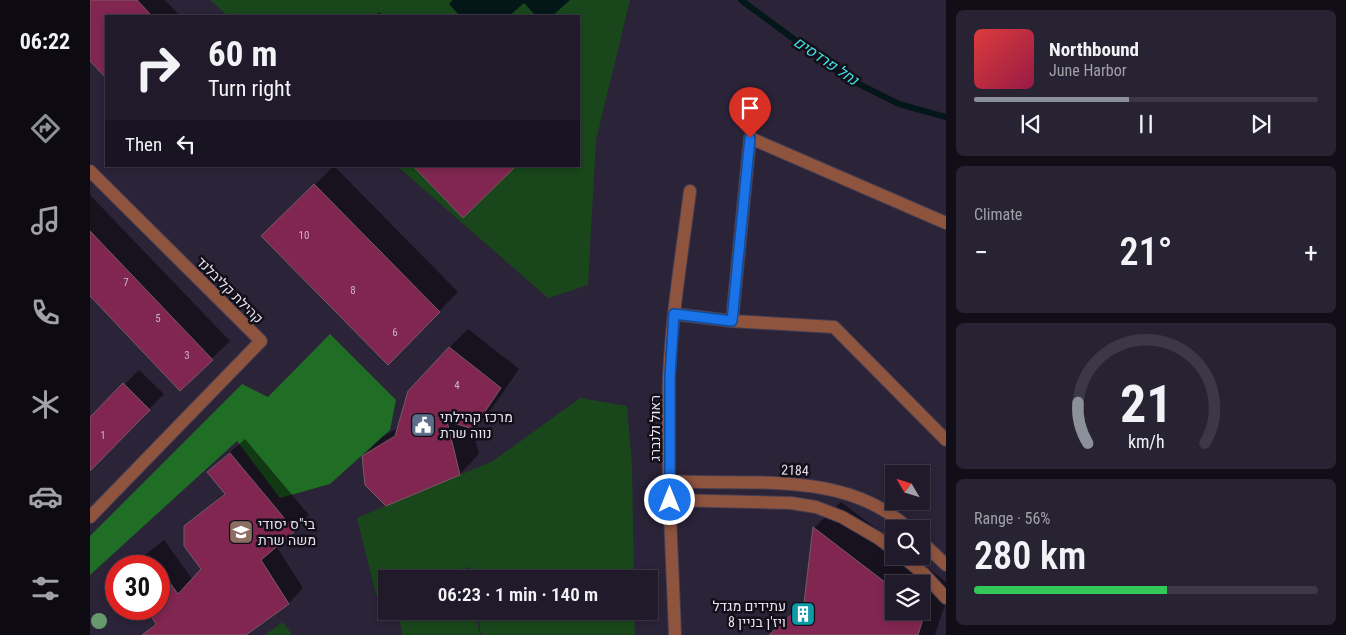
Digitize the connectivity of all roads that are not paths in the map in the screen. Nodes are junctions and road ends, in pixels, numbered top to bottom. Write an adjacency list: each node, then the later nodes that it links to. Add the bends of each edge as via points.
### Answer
1 (90, 171): 9 (street, קהילת קליבלנד, via 260,341)
2 (690, 191): 4 (street, ראול ולנברג)
3 (946, 223): 5 (street, via 750,138)
4 (674, 314): 5 (street); 7 (street, ראול ולנברג, via 670,376)
5 (732, 321): 6 (street, via 834,326)
6 (946, 440)
7 (670, 481): 8 (street, ראול ולנברג); 10 (street, 2184, via 816,485 845,492)
8 (670, 500): 11 (street, via 791,503 816,507 842,517); 16 (street, ראול ולנברג)
9 (90, 517)
10 (896, 520)
11 (885, 543)
12 (930, 550): 14 (street)
13 (913, 565): 15 (street)
14 (946, 565)
15 (946, 598)
16 (674, 635)

